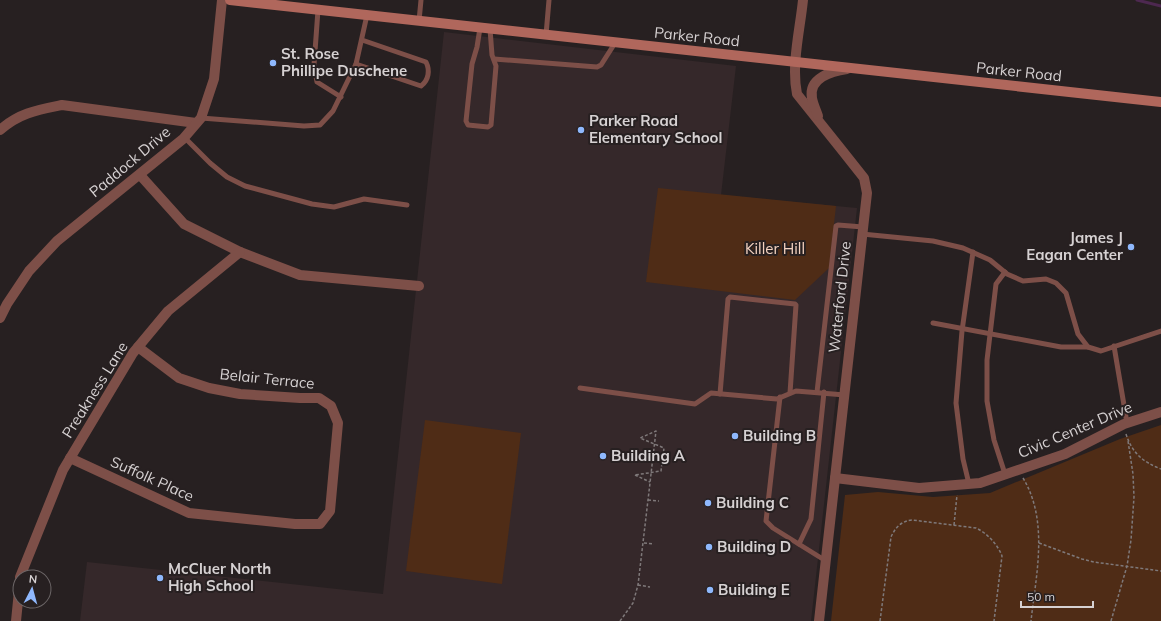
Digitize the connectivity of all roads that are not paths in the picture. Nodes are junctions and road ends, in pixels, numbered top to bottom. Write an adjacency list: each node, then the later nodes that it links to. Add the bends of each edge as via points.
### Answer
1 (222, 0): 19 (street, Paddock Drive, via 214,79)
2 (230, 0): 6 (main road, Parker Road)
3 (421, 0): 8 (lane)
4 (549, 0): 10 (lane)
5 (803, 0): 14 (street, Waterford Drive)
6 (318, 10): 7 (main road, Parker Road); 17 (lane, via 314,65 317,82)
7 (367, 15): 8 (main road, Parker Road); 11 (lane)
8 (419, 21): 9 (main road, Parker Road)
9 (485, 28): 10 (main road, Parker Road); 13 (lane); 13 (lane, via 472,64 466,121 468,125 488,128 491,125 496,66)
10 (546, 35): 12 (main road, Parker Road)
11 (362, 40): 15 (lane); 15 (lane, via 426,62 429,69 425,83 421,86)
12 (615, 42): 13 (lane, via 599,67); 14 (main road, Parker Road)
13 (494, 59)
14 (796, 62): 16 (main road, Parker Road); 20 (street, Waterford Drive, via 797,94)
15 (356, 64): 17 (lane)
16 (849, 68): 18 (main road, Parker Road); 20 (street, via 821,77 814,84 811,96)
17 (340, 97): 19 (lane, via 334,111 320,126)
18 (1161, 102)
19 (198, 120): 21 (street, via 62,106 15,118); 22 (street, Paddock Drive)
20 (820, 122): 25 (street, Waterford Drive, via 864,178 867,193)
21 (0, 130)
22 (184, 137): 23 (street, Paddock Drive); 24 (lane, via 226,178 245,186 312,204 334,207 364,199)
23 (140, 175): 26 (street, via 184,224); 30 (street, Paddock Drive, via 57,242 29,271)
24 (407, 205)
25 (863, 231): 27 (lane, via 932,241); 39 (lane, via 836,226); 43 (street, Waterford Drive)
26 (240, 252): 29 (street, via 300,275); 36 (street, Preakness Lane, via 168,311)
27 (973, 252): 28 (lane, via 990,260); 32 (lane)
28 (1004, 272): 34 (lane, via 996,284); 37 (lane, via 1023,281 1046,279 1056,283 1066,293 1078,334)
29 (419, 286)
30 (0, 318)
31 (933, 323): 32 (lane)
32 (962, 329): 34 (lane); 50 (lane, via 956,403 962,459)
33 (1161, 331): 35 (lane)
34 (990, 334): 37 (lane, via 1061,346); 48 (lane, via 987,401 994,440)
35 (1114, 346): 37 (lane, via 1101,351); 46 (lane)
36 (138, 347): 47 (street, Preakness Lane); 51 (street, Belair Terrace, via 179,378 209,388 240,394 319,398 332,406 338,423 331,503 330,511)
37 (1088, 347)
38 (580, 388): 42 (lane, via 695,404 711,393)
39 (817, 392): 40 (lane); 41 (lane)
40 (824, 392): 43 (lane); 52 (lane, via 811,520)
41 (790, 393): 42 (lane, via 796,305 730,297); 44 (lane)
42 (720, 394): 44 (lane, via 777,399)
43 (845, 395): 49 (street, Waterford Drive)
44 (780, 397): 52 (lane, via 766,520 773,528)
45 (1161, 412): 46 (street, Civic Center Drive)
46 (1126, 424): 48 (street, Civic Center Drive, via 1065,454)
47 (70, 458): 51 (street, Suffolk Place, via 189,513 295,524); 54 (street, Preakness Lane)
48 (1004, 474): 50 (street, Civic Center Drive)
49 (835, 478): 50 (street, Civic Center Drive, via 919,488); 53 (street, Waterford Drive)
50 (969, 484)
51 (320, 524)
52 (799, 544): 53 (lane)
53 (826, 560): 57 (street, Waterford Drive)
54 (23, 569)
55 (17, 609): 56 (street)
56 (16, 621)
57 (819, 621)

